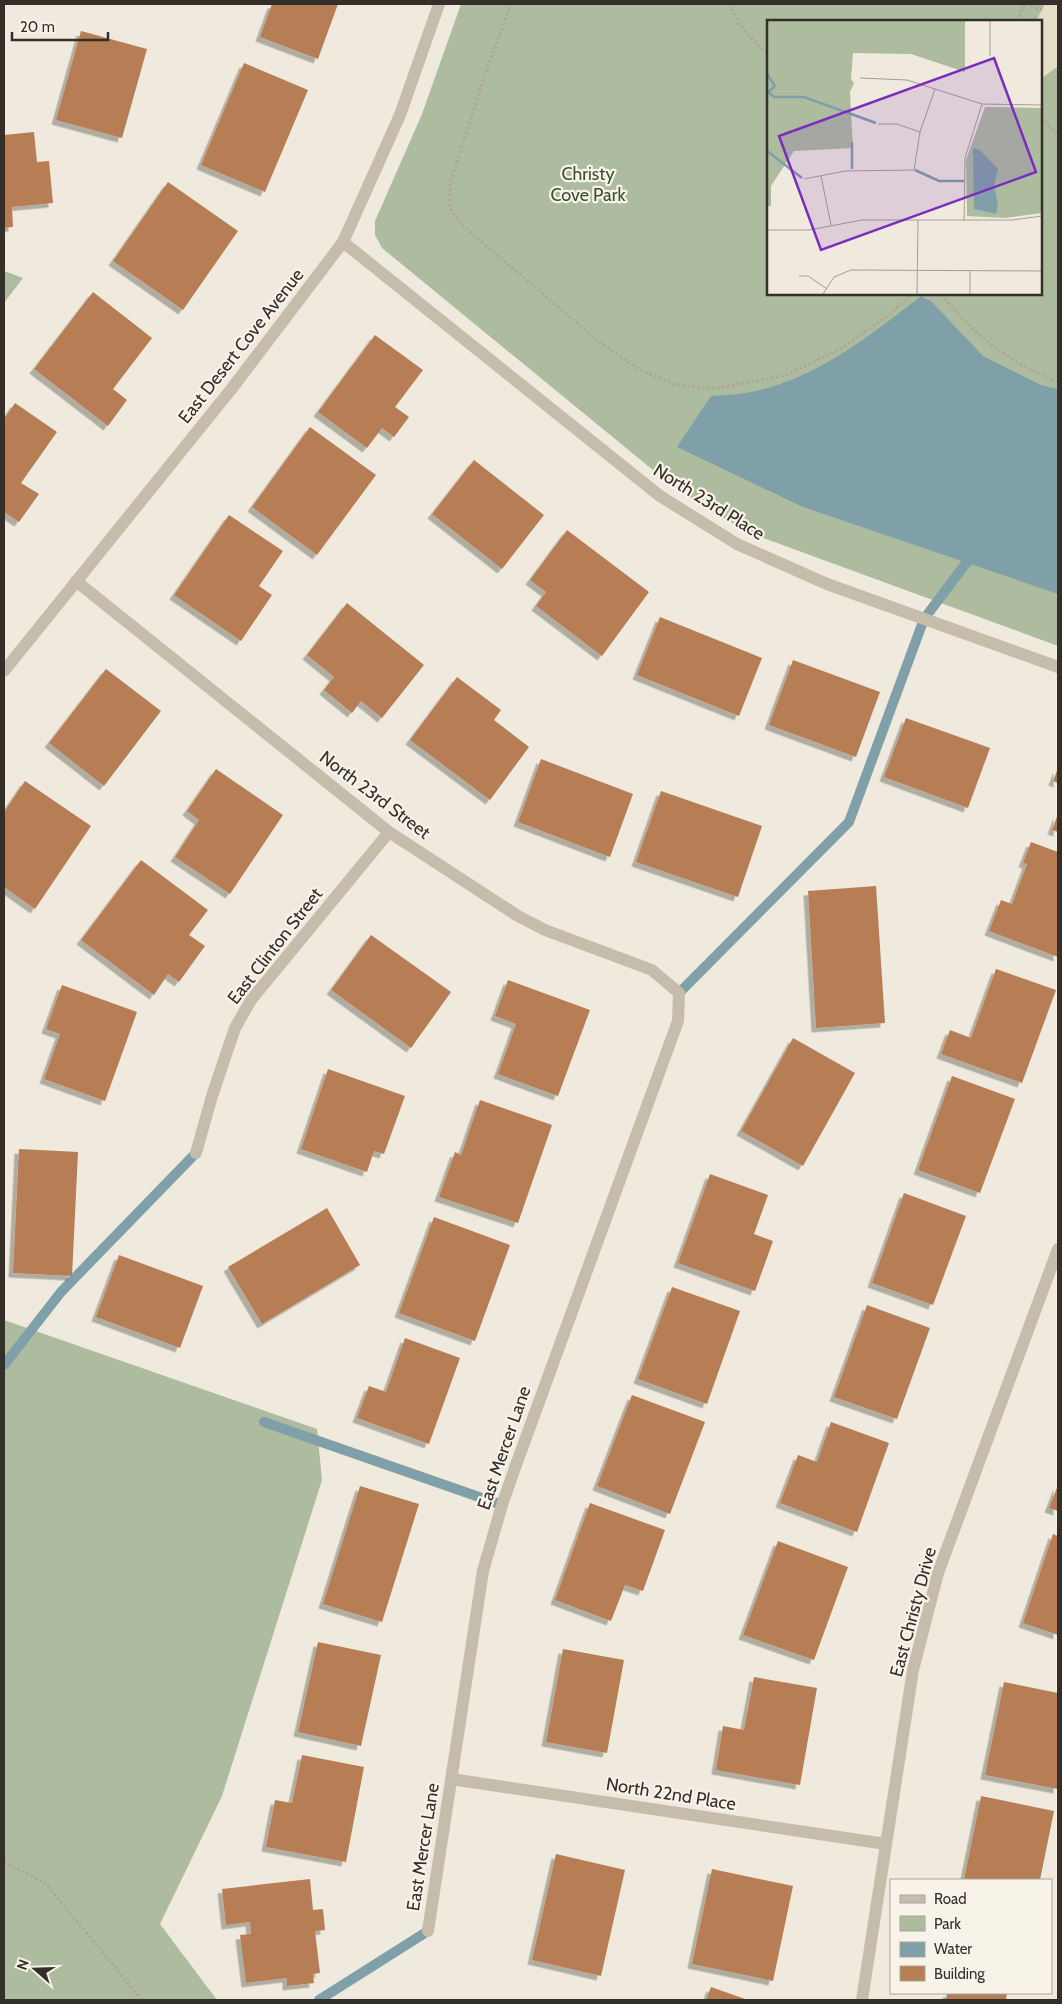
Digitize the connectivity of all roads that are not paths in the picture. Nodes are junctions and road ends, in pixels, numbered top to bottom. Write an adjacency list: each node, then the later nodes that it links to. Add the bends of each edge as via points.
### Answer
1 (439, 4): 2 (street, East Desert Cove Avenue, via 400,115)
2 (343, 242): 3 (street, East Desert Cove Avenue, via 233,387); 4 (street, North 23rd Place, via 660,496 737,544 827,584)
3 (76, 581): 5 (street, East Desert Cove Avenue); 6 (street, North 23rd Street)
4 (1058, 668)
5 (4, 671)
6 (389, 832): 7 (street, North 23rd Street, via 518,916 545,930 652,970); 8 (street, East Clinton Street, via 251,1000 235,1028)
7 (679, 993): 10 (street, East Mercer Lane, via 678,1021 502,1505 483,1571)
8 (196, 1153)
9 (1058, 1249): 11 (street, East Christy Drive, via 938,1573 913,1670)
10 (451, 1779): 11 (street, North 22nd Place); 12 (street, East Mercer Lane)
11 (886, 1844): 13 (street, East Christy Drive)
12 (428, 1931)
13 (862, 2000)

